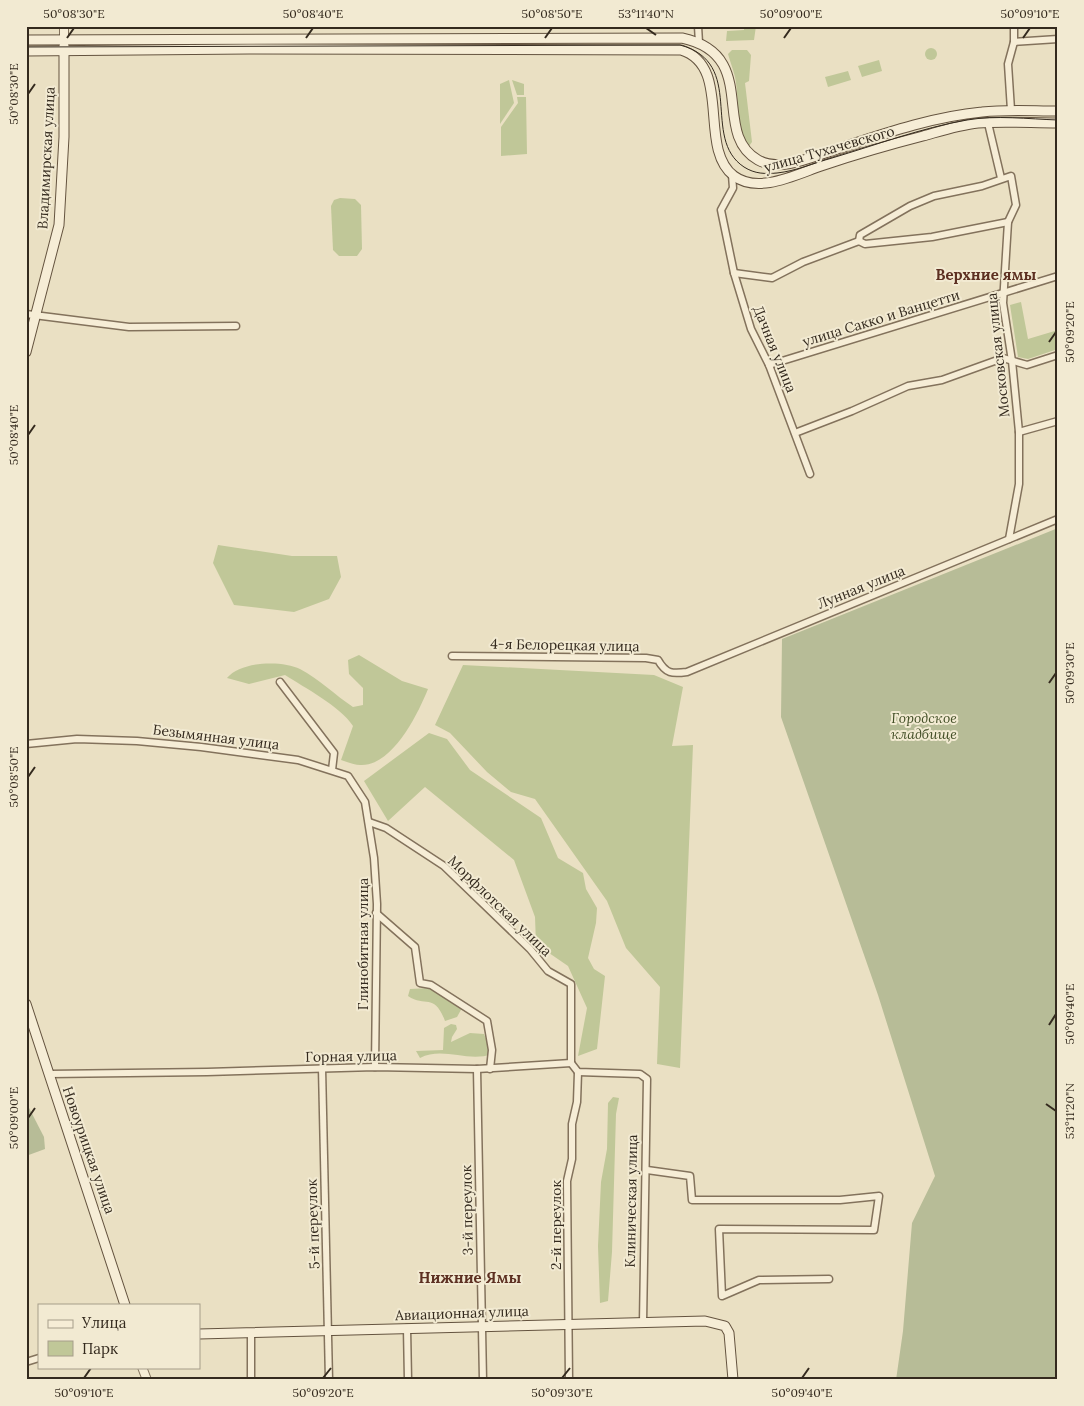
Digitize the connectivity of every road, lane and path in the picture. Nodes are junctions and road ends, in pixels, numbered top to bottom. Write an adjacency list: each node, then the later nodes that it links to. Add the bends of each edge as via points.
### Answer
1 (64, 26): 4 (street)
2 (698, 26): 8 (street)
3 (1014, 26): 7 (street)
4 (64, 39): 6 (main road); 8 (main road, via 682,38); 10 (main road, Владимирская улица)
5 (1058, 39): 7 (street)
6 (26, 40)
7 (1014, 42): 12 (street, via 1008,64)
8 (701, 44): 11 (main road); 12 (main road, улица Тухачевского, via 716,55 728,73 737,135 742,145 748,154 766,164 799,161 947,117)
9 (26, 51): 10 (main road)
10 (64, 52): 11 (main road, via 676,49); 24 (main road, Владимирская улица, via 59,225)
11 (698, 58): 16 (main road, via 708,78 720,156)
12 (1011, 110): 13 (main road, улица Тухачевского)
13 (1058, 111)
14 (988, 123): 15 (main road, улица Тухачевского); 16 (main road, улица Тухачевского, via 960,126 773,182 749,182); 17 (street)
15 (1058, 123)
16 (732, 175): 20 (street, Дачная улица, via 733,188 721,210)
17 (1001, 178): 18 (street, Московская улица, via 1011,176 1016,205); 19 (street, via 910,206 860,235)
18 (1008, 222): 19 (street, via 932,237 865,244); 22 (street, Московская улица)
19 (859, 241): 20 (street, via 802,262 772,278)
20 (734, 273): 29 (street, Дачная улица, via 751,328)
21 (1058, 276): 22 (street, улица Сакко и Ванцетти)
22 (1003, 294): 28 (street, Московская улица); 29 (street, улица Сакко и Ванцетти)
23 (26, 314): 24 (street)
24 (37, 314): 25 (street, via 129,327); 26 (main road, Владимирская улица)
25 (236, 326)
26 (26, 352)
27 (1058, 355): 28 (street, via 1027,365)
28 (1012, 361): 31 (street, Московская улица); 32 (street, via 1002,358 942,380 908,386 852,412)
29 (768, 366): 32 (street, Дачная улица)
30 (1058, 420): 31 (street)
31 (1019, 432): 35 (street, Московская улица, via 1019,484)
32 (795, 433): 33 (street, Дачная улица)
33 (810, 474)
34 (1058, 519): 35 (street, Лунная улица)
35 (1009, 540): 37 (street, Лунная улица, via 687,672)
36 (452, 656): 37 (street, 4-я Белорецкая улица, via 646,658 658,660 663,670)
37 (672, 674)
38 (280, 682): 40 (street, via 334,753)
39 (26, 744): 40 (street, Безымянная улица, via 78,739 137,740 298,760)
40 (332, 770): 41 (street, Безымянная улица, via 348,776 358,788)
41 (369, 822): 42 (street, Глинобитная улица); 44 (street, Морфлотская улица, via 386,828 444,866 530,949 548,971 571,984)
42 (376, 913): 45 (street, Глинобитная улица); 48 (street, via 414,948 420,983 431,985 487,1021 492,1050)
43 (26, 1004): 50 (main road, Новоурицкая улица)
44 (571, 1063): 48 (street, Горная улица); 49 (street)
45 (375, 1067): 46 (street, Горная улица); 47 (street, Горная улица)
46 (322, 1068): 50 (street, Горная улица); 58 (street, 5-й переулок)
47 (478, 1069): 48 (street, Горная улица); 56 (street, 3-й переулок)
48 (490, 1069)
49 (578, 1072): 51 (street, Клиническая улица, via 640,1074 647,1079); 55 (street, 2-й переулок, via 572,1159 567,1181)
50 (49, 1074): 53 (main road, Новоурицкая улица)
51 (647, 1170): 52 (street, via 690,1176 692,1200 840,1200 879,1196 874,1230 719,1229 722,1296 759,1280); 54 (street, Клиническая улица)
52 (829, 1280)
53 (125, 1304)
54 (643, 1323): 55 (main road, Авиационная улица); 70 (main road, Авиационная улица, via 705,1321 726,1326 730,1333)
55 (570, 1324): 56 (main road, Авиационная улица); 69 (street, 2-й переулок)
56 (482, 1325): 57 (main road, Авиационная улица); 68 (street, 3-й переулок)
57 (407, 1328): 58 (main road, Авиационная улица); 67 (street)
58 (328, 1331): 59 (main road, Авиационная улица); 66 (street, 5-й переулок)
59 (251, 1333): 60 (main road, Авиационная улица); 65 (street)
60 (200, 1334)
61 (38, 1358): 62 (street)
62 (26, 1362)
63 (142, 1368): 64 (street)
64 (146, 1380)
65 (251, 1380)
66 (329, 1380)
67 (408, 1380)
68 (483, 1380)
69 (569, 1380)
70 (733, 1380)

